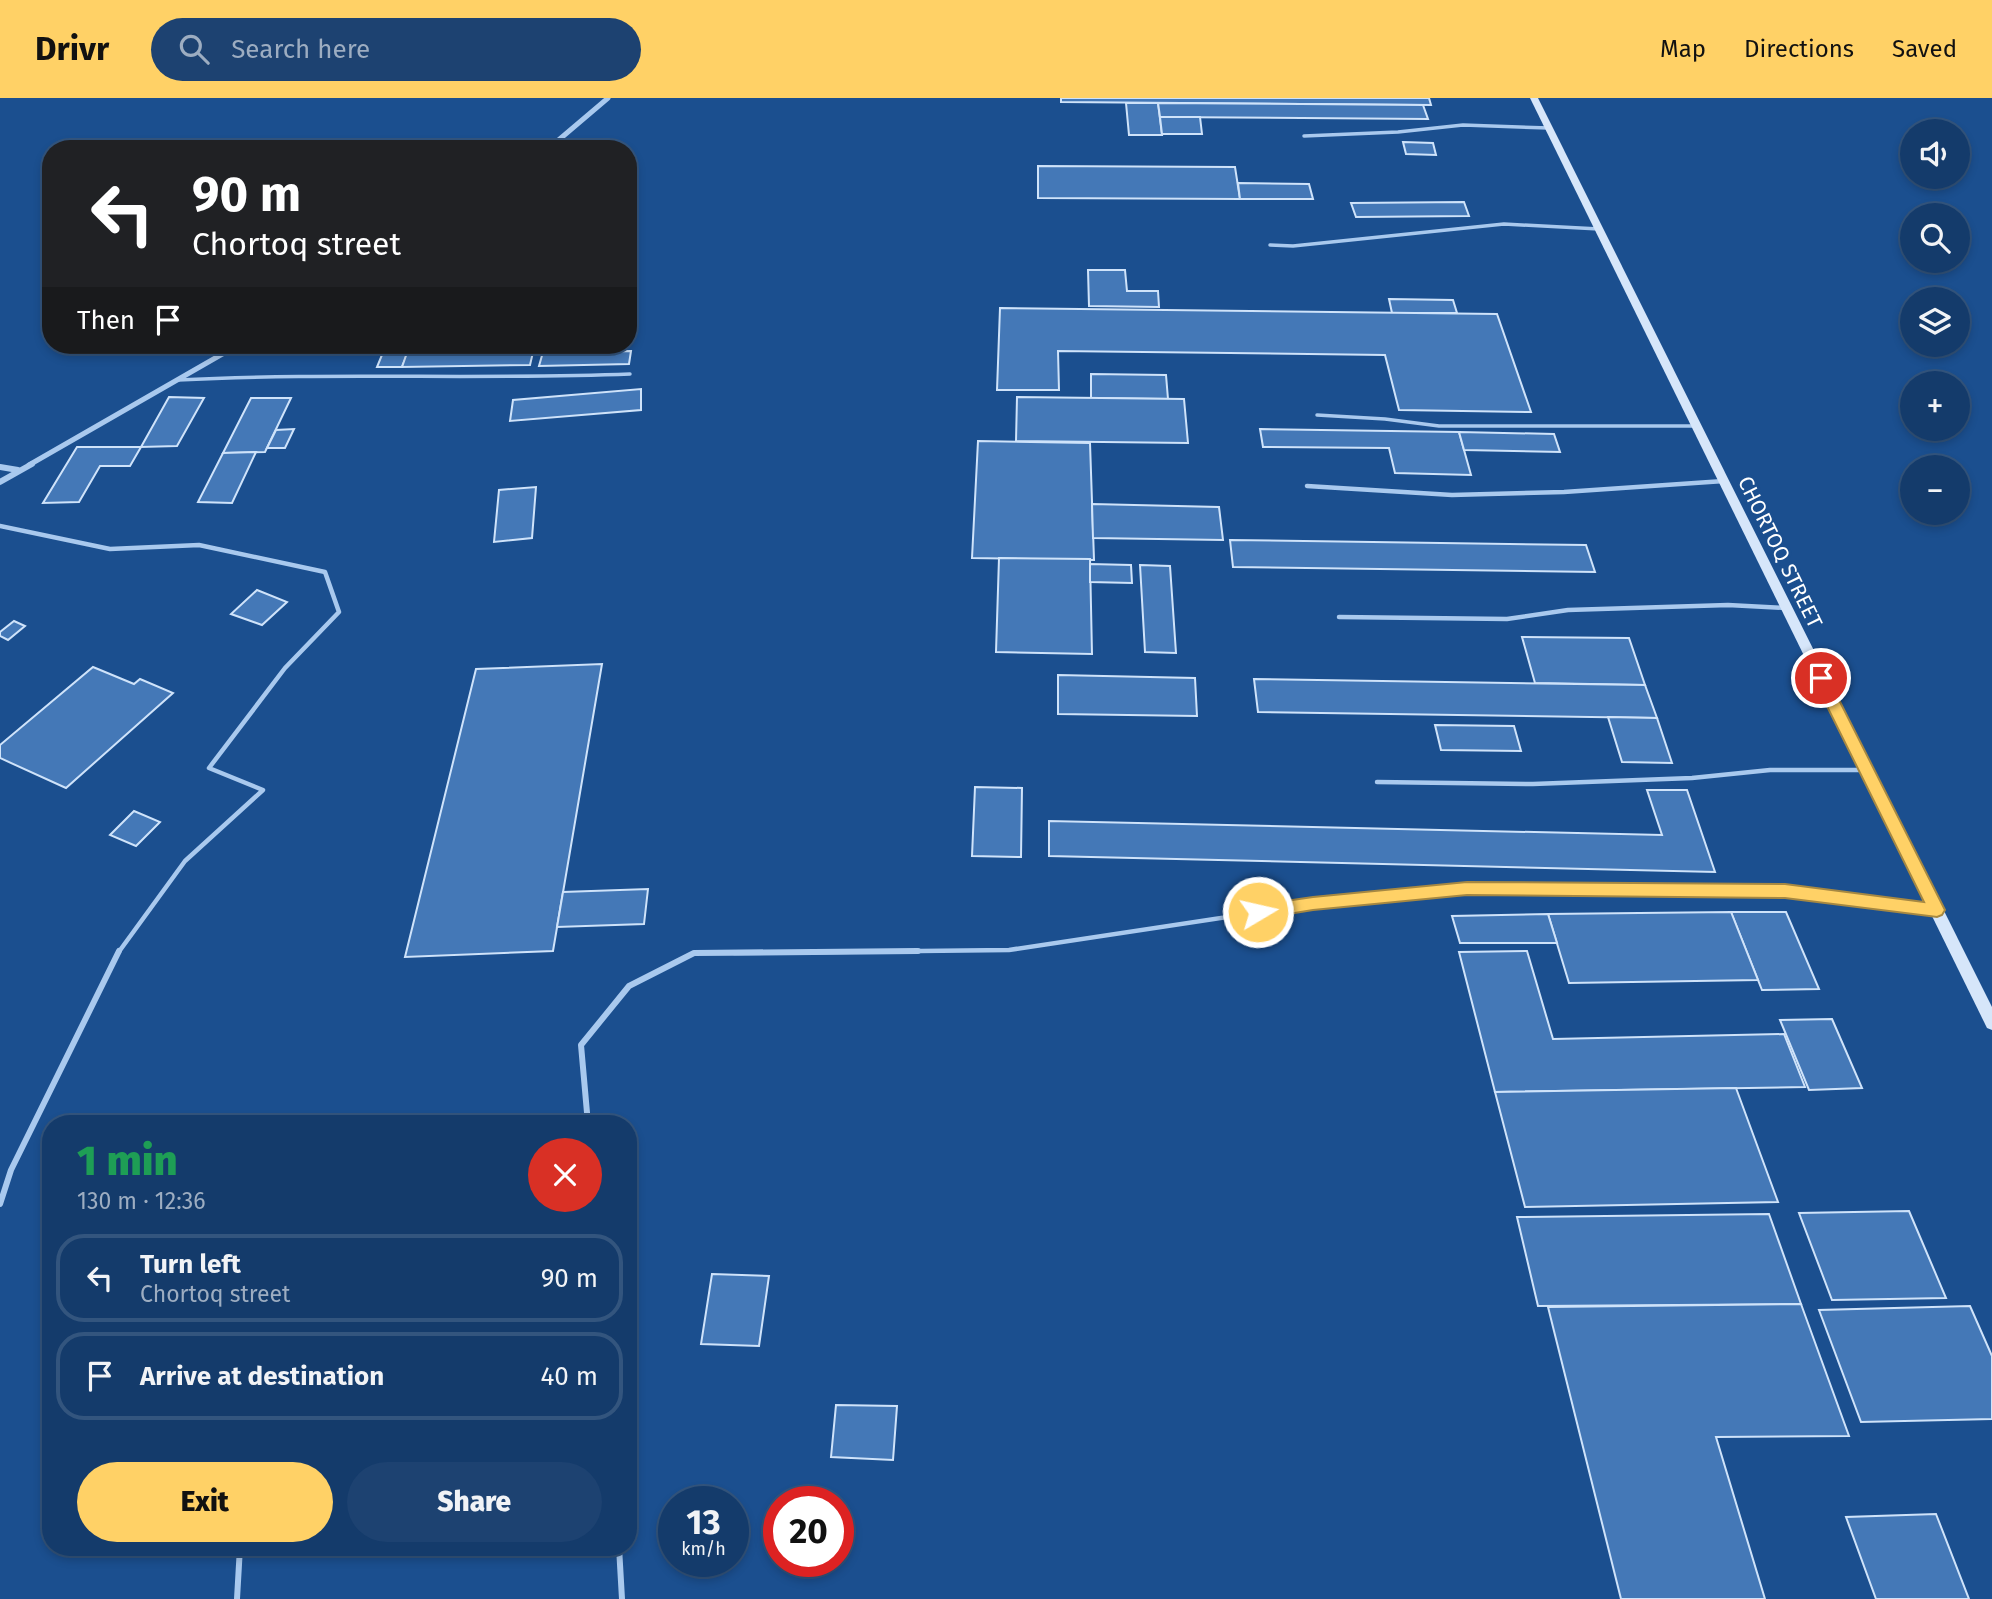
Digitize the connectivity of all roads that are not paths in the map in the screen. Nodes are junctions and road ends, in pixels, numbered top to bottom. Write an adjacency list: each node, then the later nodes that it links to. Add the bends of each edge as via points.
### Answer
1 (608, 98): 5 (street)
2 (1534, 98): 3 (main road, CHORTOQ STREET)
3 (1549, 128): 4 (lane, via 1463,125); 6 (main road, CHORTOQ STREET)
4 (1304, 136)
5 (560, 140)
6 (1599, 229): 7 (lane, via 1504,224 1293,246); 12 (main road, CHORTOQ STREET)
7 (1270, 244)
8 (222, 354): 10 (street)
9 (630, 374): 10 (lane, via 547,378 245,375)
10 (177, 380): 14 (street)
11 (1317, 415): 12 (lane, via 1439,426)
12 (1696, 426): 15 (main road, CHORTOQ STREET)
13 (0, 467): 14 (street)
14 (19, 470): 16 (street)
15 (1724, 481): 17 (lane, via 1452,495); 19 (main road, CHORTOQ STREET)
16 (0, 482)
17 (1307, 486)
18 (0, 526): 26 (lane, via 110,549 199,545 325,572 339,612 285,668 209,768 263,790 184,861 116,954)
19 (1786, 608): 20 (lane, via 1728,605 1567,610 1507,619); 21 (main road, CHORTOQ STREET)
20 (1339, 617)
21 (1867, 770): 22 (lane, via 1770,770 1533,785); 23 (main road, CHORTOQ STREET)
22 (1377, 782)
23 (1937, 910): 24 (main road, CHORTOQ STREET); 25 (lane, via 1785,891 1467,889 1313,904 1009,950 694,953 629,986 581,1045)
24 (1992, 1023)
25 (587, 1115)
26 (0, 1204)
27 (239, 1556): 29 (lane)
28 (620, 1556): 30 (lane)
29 (237, 1599)
30 (622, 1599)

